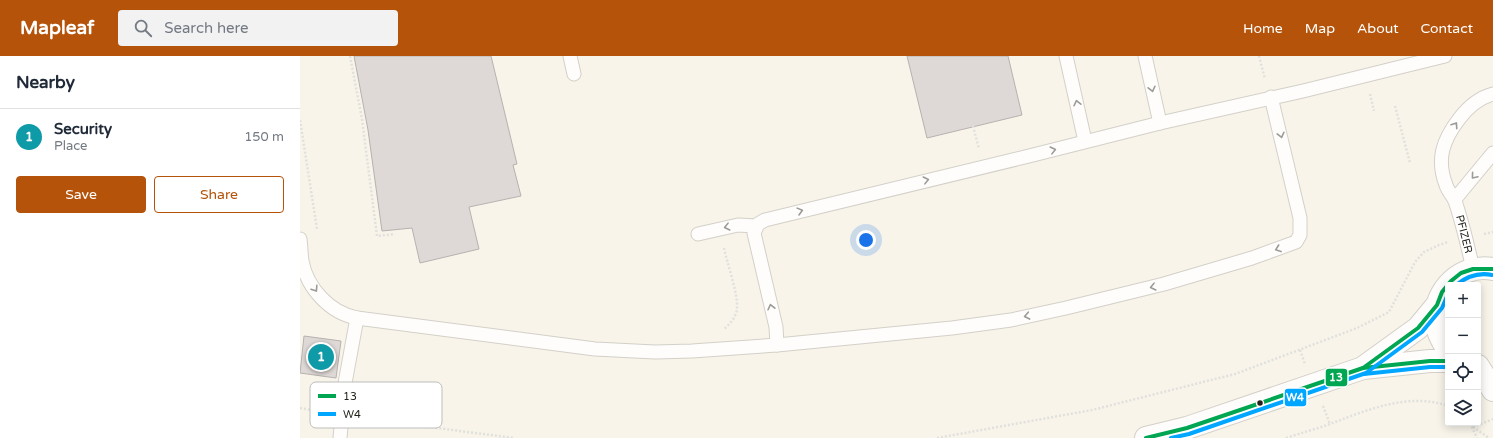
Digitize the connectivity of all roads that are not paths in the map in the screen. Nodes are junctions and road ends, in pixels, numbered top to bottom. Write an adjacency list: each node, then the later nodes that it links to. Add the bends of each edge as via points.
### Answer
1 (570, 56): 5 (lane)
2 (1066, 56): 9 (lane, one-way to 2)
3 (1145, 56): 8 (lane, one-way to 8)
4 (1445, 56): 7 (lane)
5 (574, 74)
6 (1493, 94): 11 (lane, PFIZER, one-way to 6, via 1446,186 1443,173 1444,141 1468,107)
7 (1271, 97): 8 (lane); 18 (lane, one-way to 18, via 1300,218 1300,236 1296,242 1164,284 1011,320)
8 (1160, 123): 9 (lane)
9 (1086, 141): 12 (lane, one-way to 9, via 765,220 802,210)
10 (1493, 154): 11 (lane, one-way to 11)
11 (1455, 199): 15 (lane, PFIZER)
12 (756, 226): 13 (lane, one-way to 13, via 738,225); 18 (lane, one-way to 12, via 776,327 754,233)
13 (698, 234)
14 (300, 240): 17 (lane, one-way to 17, via 302,261 308,278 320,297 332,307)
15 (1483, 269): 16 (street, via 1461,273 1442,292)
16 (1437, 305): 19 (street, via 1436,322); 23 (street, via 1418,328)
17 (357, 318): 18 (lane, via 595,349 655,352); 25 (lane)
18 (777, 345)
19 (1445, 346)
20 (1445, 361): 23 (street)
21 (1493, 365): 22 (street)
22 (1481, 366)
23 (1363, 368): 29 (street, via 1187,428)
24 (1481, 371): 26 (street)
25 (345, 382)
26 (1493, 390)
27 (341, 428): 28 (lane)
28 (340, 438)
29 (1146, 438)

